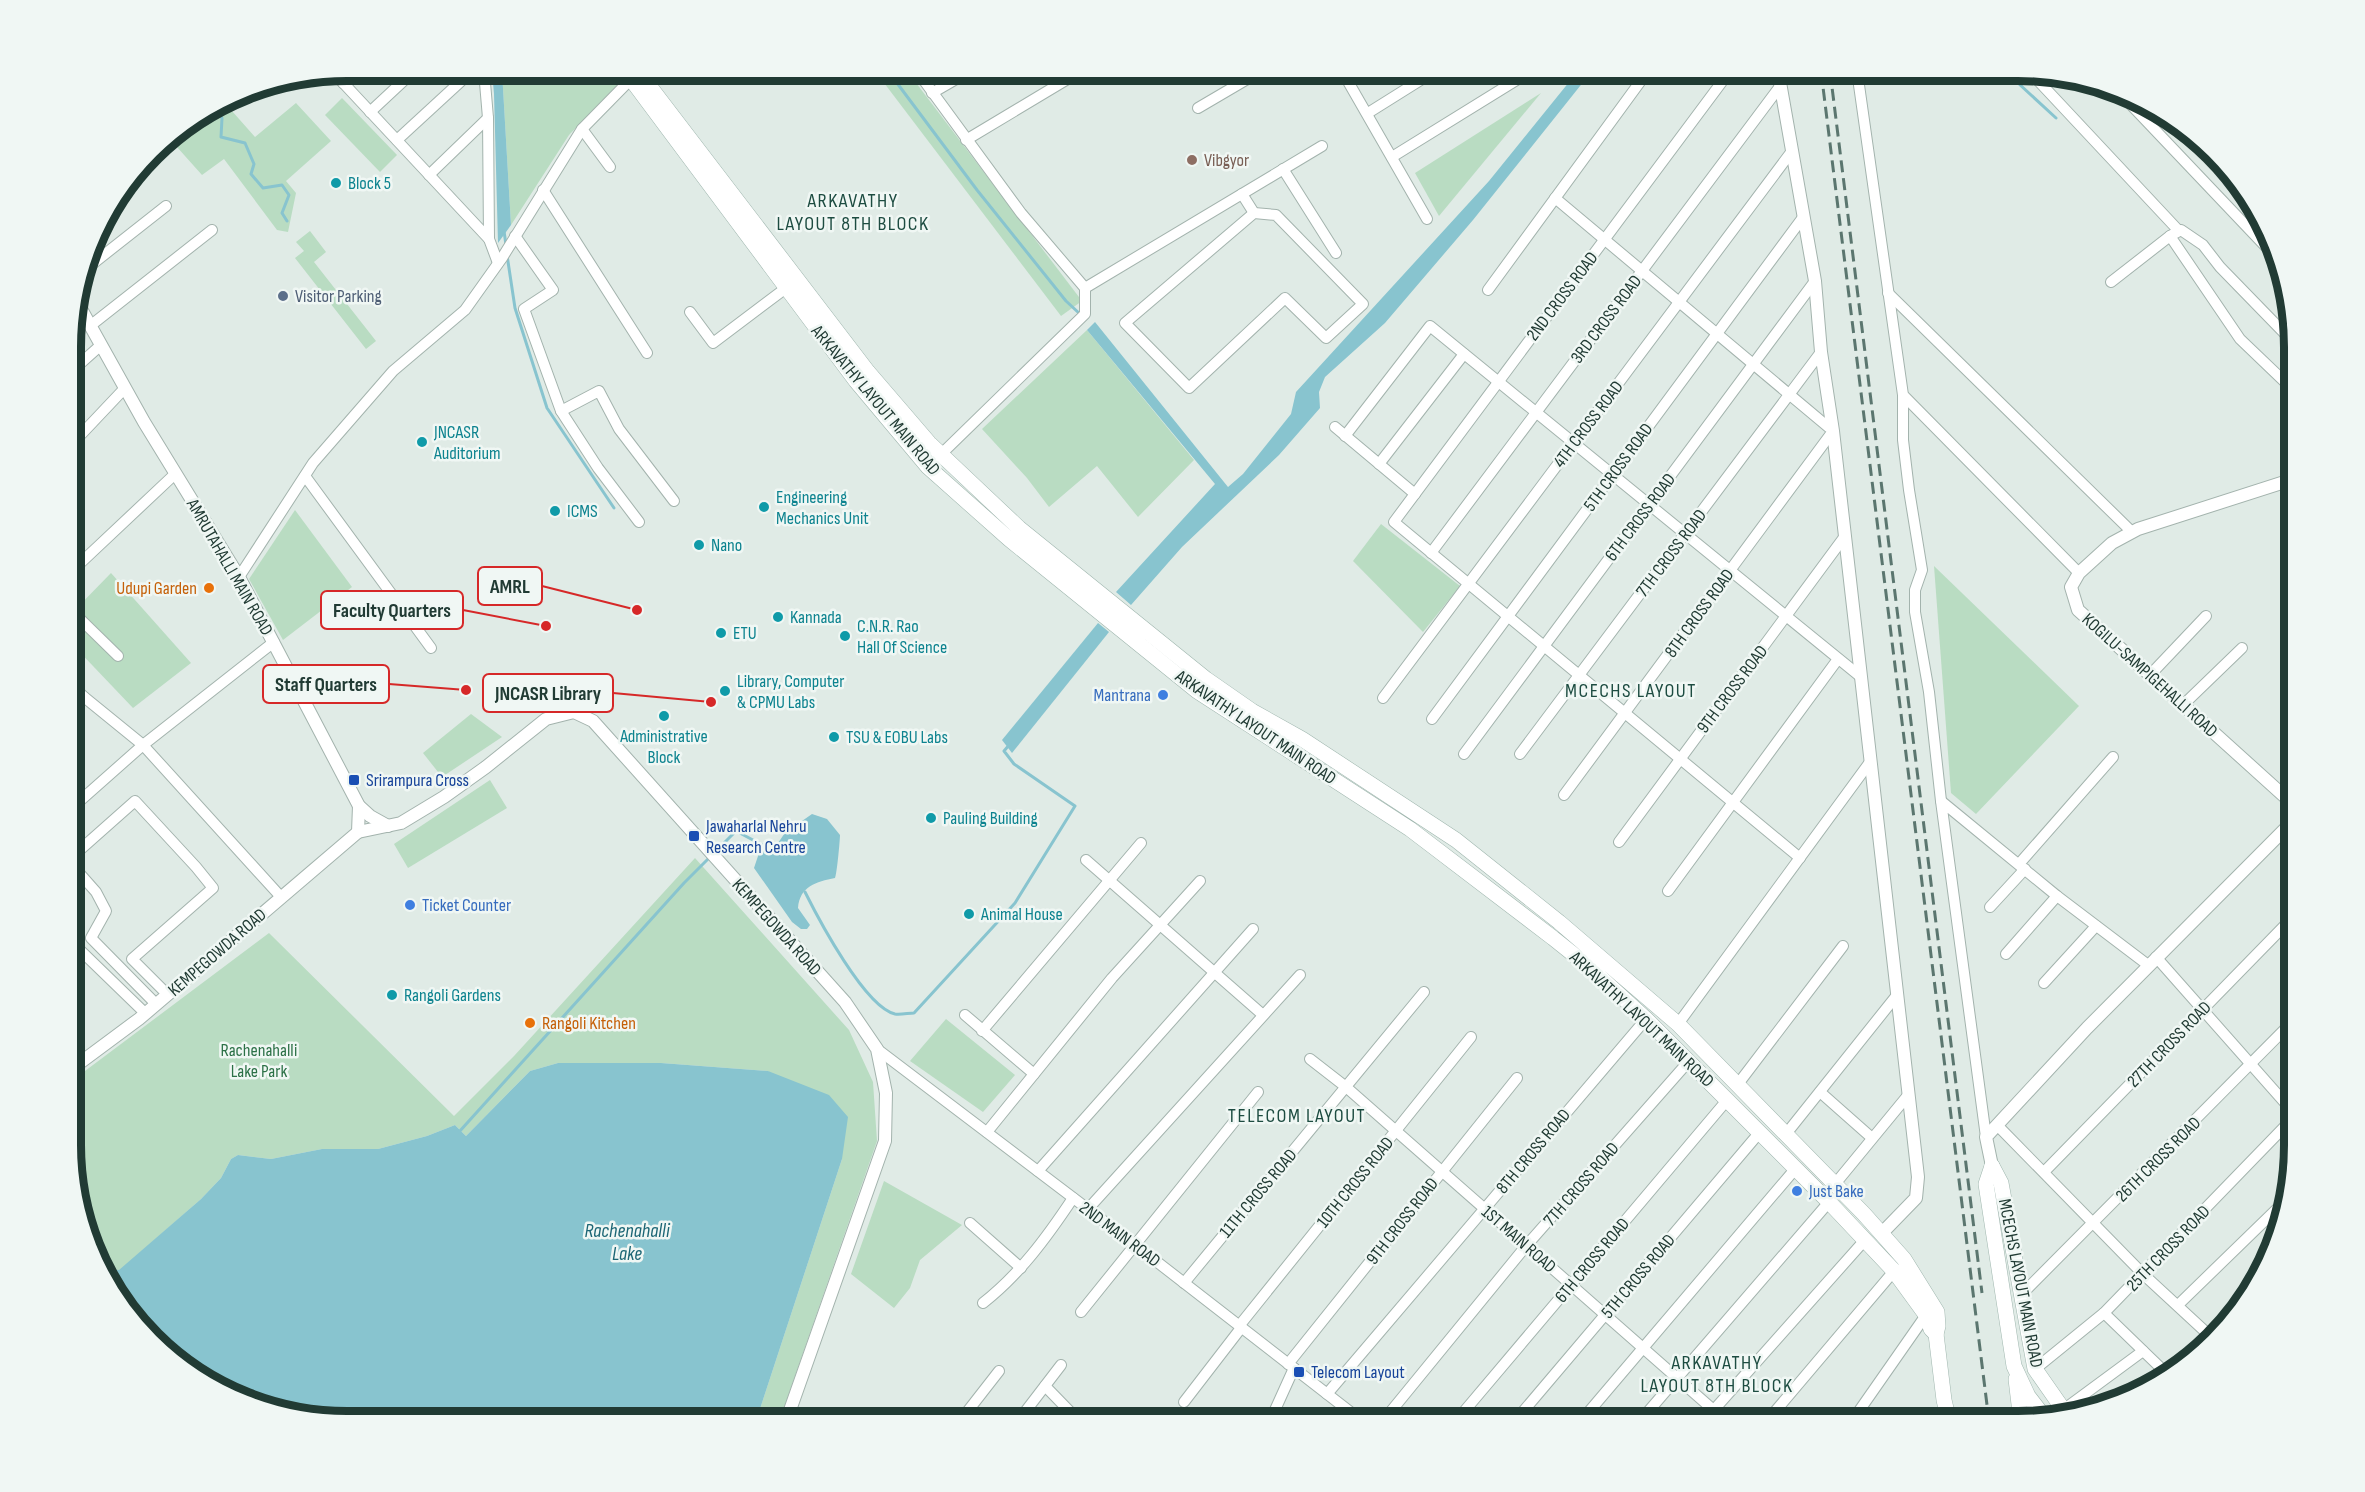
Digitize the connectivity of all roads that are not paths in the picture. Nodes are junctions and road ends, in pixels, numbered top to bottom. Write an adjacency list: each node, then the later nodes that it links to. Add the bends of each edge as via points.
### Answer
1 (402, 81): 24 (street)
2 (460, 81): 29 (street)
3 (485, 81): 26 (street)
4 (626, 81): 27 (street)
5 (640, 81): 55 (main road, ARKAVATHY LAYOUT MAIN ROAD)
6 (641, 81): 83 (main road, ARKAVATHY LAYOUT MAIN ROAD, via 868,372)
7 (924, 81): 21 (street)
8 (952, 81): 21 (street)
9 (1063, 81): 28 (street)
10 (1243, 81): 23 (street)
11 (1418, 81): 25 (street)
12 (1513, 81): 32 (street)
13 (1640, 81): 38 (street)
14 (1722, 81): 47 (street, 2ND CROSS ROAD)
15 (1780, 81): 20 (street)
16 (1859, 81): 58 (street)
17 (1348, 82): 25 (street)
18 (2039, 82): 44 (street)
19 (343, 83): 24 (street)
20 (1781, 85): 31 (street); 52 (street, 3RD CROSS ROAD)
21 (932, 93): 28 (street)
22 (2133, 107): 48 (street)
23 (1198, 108)
24 (370, 112): 29 (street)
25 (1368, 113): 32 (street)
26 (488, 118): 35 (street); 46 (street)
27 (582, 129): 33 (street); 36 (street)
28 (966, 140): 56 (street)
29 (397, 141): 35 (street)
30 (1322, 146): 34 (street)
31 (1792, 151): 41 (street); 59 (street, 4TH CROSS ROAD)
32 (1392, 157): 42 (street)
33 (610, 167)
34 (1283, 170): 37 (street); 49 (street)
35 (429, 175): 46 (street)
36 (543, 190): 45 (street); 67 (street)
37 (1242, 194): 40 (street); 56 (street)
38 (1555, 198): 47 (street); 57 (street)
39 (166, 207): 50 (street)
40 (1254, 213): 40 (street, via 1276,215 1363,304 1326,338 1284,298 1190,388 1125,323)
41 (1804, 216): 53 (street); 64 (street, 5TH CROSS ROAD)
42 (1427, 219)
43 (212, 230): 62 (street)
44 (2174, 233): 54 (street); 63 (street, via 2203,245); 72 (street, via 2240,339)
45 (514, 238): 51 (street); 76 (street, via 553,290 524,309)
46 (489, 239): 51 (street)
47 (1604, 239): 52 (street); 71 (street, 2ND CROSS ROAD)
48 (2264, 244)
49 (1336, 254)
50 (95, 261)
51 (500, 261): 88 (street, via 465,310 393,371)
52 (1642, 270): 59 (street); 77 (street, 3RD CROSS ROAD)
53 (1815, 281): 66 (street); 70 (street, 6TH CROSS ROAD)
54 (2111, 282)
55 (786, 288): 60 (street, via 713,343); 85 (main road, ARKAVATHY LAYOUT MAIN ROAD)
56 (1085, 288): 83 (street, via 1085,314)
57 (1488, 290)
58 (1888, 293): 75 (street); 94 (street)
59 (1679, 302): 64 (street); 82 (street, 4TH CROSS ROAD)
60 (690, 312)
61 (83, 313): 62 (street, AMRUTAHALLI MAIN ROAD)
62 (90, 326): 65 (street, AMRUTAHALLI MAIN ROAD)
63 (2283, 332)
64 (1717, 333): 70 (street); 87 (street, 5TH CROSS ROAD)
65 (101, 345): 69 (street); 73 (street, AMRUTAHALLI MAIN ROAD)
66 (1821, 352): 74 (street, 7TH CROSS ROAD); 79 (street)
67 (647, 353)
68 (1464, 354): 71 (street); 81 (street, via 1430,326); 84 (street)
69 (81, 363)
70 (1754, 364): 74 (street); 92 (street, 6TH CROSS ROAD)
71 (1498, 381): 77 (street); 90 (street, 2ND CROSS ROAD)
72 (2284, 381)
73 (125, 388): 80 (street); 86 (street, AMRUTAHALLI MAIN ROAD)
74 (1790, 394): 79 (street); 95 (street, 7TH CROSS ROAD)
75 (1903, 395): 100 (street); 134 (street, via 1904,450 1922,570 1915,590 1915,612)
76 (561, 411): 91 (street, via 599,391 619,429); 93 (street)
77 (1536, 412): 82 (street); 97 (street, 3RD CROSS ROAD)
78 (1335, 427): 81 (street)
79 (1833, 431): 96 (street); 99 (street, 8TH CROSS ROAD)
80 (81, 435)
81 (1346, 436): 84 (street)
82 (1574, 443): 87 (street); 102 (street, 4TH CROSS ROAD)
83 (940, 453): 85 (street); 103 (main road, ARKAVATHY LAYOUT MAIN ROAD)
84 (1379, 464): 90 (street)
85 (927, 467): 103 (main road, ARKAVATHY LAYOUT MAIN ROAD, via 1009,539)
86 (175, 474): 98 (street); 101 (street, AMRUTAHALLI MAIN ROAD)
87 (1612, 474): 92 (street); 104 (street, 5TH CROSS ROAD)
88 (305, 476): 101 (street); 111 (street)
89 (2284, 481): 94 (street)
90 (1415, 494): 97 (street, 2ND CROSS ROAD, via 1394,522)
91 (674, 501)
92 (1649, 504): 95 (street); 110 (street, 6TH CROSS ROAD)
93 (639, 522)
94 (2132, 532): 100 (street, via 2112,543)
95 (1685, 534): 99 (street); 115 (street, 7TH CROSS ROAD)
96 (1845, 536): 105 (street, 9TH CROSS ROAD); 117 (street)
97 (1431, 553): 102 (street)
98 (81, 562)
99 (1730, 571): 105 (street); 123 (street, 8TH CROSS ROAD)
100 (2079, 573): 116 (street, KOGILU-SAMPIGEHALLI ROAD, via 2071,587 2078,610)
101 (239, 577): 109 (street, AMRUTAHALLI MAIN ROAD)
102 (1469, 584): 104 (street); 120 (street, 4TH CROSS ROAD)
103 (1099, 602): 108 (main road, ARKAVATHY LAYOUT MAIN ROAD)
104 (1508, 616): 110 (street); 124 (street, 5TH CROSS ROAD)
105 (1786, 616): 114 (street); 129 (street, 9TH CROSS ROAD)
106 (2206, 616): 116 (street)
107 (81, 620): 113 (street)
108 (1123, 622): 137 (main road, ARKAVATHY LAYOUT MAIN ROAD, via 1252,711); 139 (main road, ARKAVATHY LAYOUT MAIN ROAD, via 1197,691)
109 (274, 642): 125 (street); 136 (street, AMRUTAHALLI MAIN ROAD)
110 (1544, 646): 115 (street); 126 (street, 6TH CROSS ROAD)
111 (431, 648)
112 (2242, 648): 122 (street)
113 (118, 656)
114 (1838, 658): 117 (street); 135 (street)
115 (1579, 675): 123 (street); 127 (street, 7TH CROSS ROAD)
116 (2150, 675): 122 (street, KOGILU-SAMPIGEHALLI ROAD)
117 (1861, 677): 130 (street)
118 (81, 694): 119 (street)
119 (84, 697): 121 (street); 125 (street)
120 (1383, 698)
121 (81, 700)
122 (2183, 705): 132 (street, KOGILU-SAMPIGEHALLI ROAD)
123 (1625, 713): 129 (street); 131 (street, 8TH CROSS ROAD)
124 (1432, 719)
125 (143, 745): 133 (street); 153 (street)
126 (1464, 754)
127 (1521, 754)
128 (2113, 757): 147 (street)
129 (1680, 759): 135 (street); 142 (street, 9TH CROSS ROAD)
130 (1870, 762): 145 (street); 170 (street)
131 (1564, 795)
132 (2284, 796)
133 (81, 800)
134 (1941, 801): 147 (street); 201 (street)
135 (1733, 803): 145 (street); 151 (street)
136 (359, 806): 138 (street, AMRUTAHALLI MAIN ROAD); 141 (street)
137 (1419, 815): 139 (main road); 177 (main road, ARKAVATHY LAYOUT MAIN ROAD, via 1560,922)
138 (388, 826): 141 (street, KEMPEGOWDA ROAD); 181 (street, KEMPEGOWDA ROAD, via 444,797 546,719 574,712 594,722 845,1002)
139 (1410, 829): 176 (main road, ARKAVATHY LAYOUT MAIN ROAD, via 1553,938)
140 (2284, 830): 163 (street)
141 (358, 832): 153 (street, KEMPEGOWDA ROAD)
142 (1619, 842)
143 (1141, 843): 149 (street)
144 (81, 849): 162 (street, via 135,801 213,888)
145 (1800, 858): 177 (street)
146 (1086, 860): 149 (street)
147 (2022, 867): 152 (street); 154 (street)
148 (81, 875): 164 (street, via 106,911 91,938)
149 (1110, 881): 155 (street); 178 (street)
150 (1200, 881): 155 (street)
151 (1668, 891)
152 (2057, 896): 156 (street); 161 (street)
153 (281, 897): 169 (street, KEMPEGOWDA ROAD)
154 (1990, 907)
155 (1160, 925): 165 (street); 186 (street)
156 (2096, 926): 163 (street); 167 (street)
157 (2284, 926): 172 (street, 27TH CROSS ROAD)
158 (1253, 928): 165 (street)
159 (1843, 946): 188 (street)
160 (81, 952): 173 (street)
161 (2006, 954)
162 (132, 959): 164 (street); 169 (street)
163 (2152, 961): 172 (street); 195 (street)
164 (121, 969): 171 (street)
165 (1215, 972): 175 (street); 205 (street)
166 (1300, 975): 175 (street)
167 (2044, 983)
168 (1424, 992): 189 (street, 11TH CROSS ROAD)
169 (167, 994): 171 (street, KEMPEGOWDA ROAD)
170 (1897, 995): 191 (street); 192 (street)
171 (156, 1004): 173 (street, KEMPEGOWDA ROAD)
172 (2202, 1009): 185 (street); 207 (street, 27TH CROSS ROAD)
173 (145, 1013): 184 (street, KEMPEGOWDA ROAD)
174 (965, 1015): 178 (street)
175 (1263, 1015): 212 (street)
176 (1646, 1019): 183 (main road, ARKAVATHY LAYOUT MAIN ROAD); 213 (street, 8TH CROSS ROAD)
177 (1678, 1024): 188 (main road, ARKAVATHY LAYOUT MAIN ROAD)
178 (982, 1030): 186 (street)
179 (2284, 1030): 185 (street, 26TH CROSS ROAD)
180 (1471, 1037): 197 (street, 10TH CROSS ROAD)
181 (877, 1049): 198 (street, 2ND MAIN ROAD); 251 (street, KEMPEGOWDA ROAD, via 886,1093 885,1141)
182 (1310, 1059): 189 (street, 1ST MAIN ROAD)
183 (1689, 1061): 193 (main road, ARKAVATHY LAYOUT MAIN ROAD); 220 (street, 7TH CROSS ROAD)
184 (81, 1062)
185 (2252, 1064): 194 (street); 216 (street, 26TH CROSS ROAD)
186 (1034, 1074): 198 (street)
187 (1517, 1078): 206 (street, 9TH CROSS ROAD)
188 (1738, 1083): 200 (main road, ARKAVATHY LAYOUT MAIN ROAD)
189 (1346, 1087): 197 (street, 1ST MAIN ROAD); 224 (street, 11TH CROSS ROAD)
190 (1257, 1092): 219 (street)
191 (1820, 1092): 200 (street); 202 (street)
192 (1908, 1094): 202 (street); 217 (street, via 1918,1177 1916,1198)
193 (1728, 1100): 199 (main road, ARKAVATHY LAYOUT MAIN ROAD); 225 (street, 6TH CROSS ROAD)
194 (2284, 1101)
195 (1997, 1125): 201 (street); 207 (street)
196 (2284, 1128): 223 (street, 25TH CROSS ROAD)
197 (1396, 1131): 206 (street, 1ST MAIN ROAD); 233 (street, 10TH CROSS ROAD)
198 (987, 1132): 205 (street, 2ND MAIN ROAD)
199 (1760, 1132): 204 (main road, ARKAVATHY LAYOUT MAIN ROAD); 232 (street, 5TH CROSS ROAD)
200 (1786, 1134): 209 (main road, ARKAVATHY LAYOUT MAIN ROAD)
201 (1986, 1137): 203 (street)
202 (1872, 1138): 209 (street)
203 (1992, 1166): 208 (main road)
204 (1796, 1168): 211 (main road, ARKAVATHY LAYOUT MAIN ROAD); 235 (street)
205 (1038, 1171): 210 (street, 2ND MAIN ROAD)
206 (1441, 1171): 213 (street, 1ST MAIN ROAD); 238 (street, 9TH CROSS ROAD)
207 (2044, 1172): 216 (street)
208 (1994, 1183): 226 (main road, MCECHS LAYOUT MAIN ROAD); 239 (main road, MCECHS LAYOUT MAIN ROAD)
209 (1835, 1184): 217 (main road, ARKAVATHY LAYOUT MAIN ROAD)
210 (1074, 1198): 212 (street, 2ND MAIN ROAD); 221 (street)
211 (1829, 1202): 218 (main road, ARKAVATHY LAYOUT MAIN ROAD); 243 (street)
212 (1088, 1209): 219 (street, 2ND MAIN ROAD)
213 (1484, 1209): 220 (street, 1ST MAIN ROAD); 245 (street, 8TH CROSS ROAD)
214 (2276, 1210): 228 (street)
215 (970, 1223): 221 (street)
216 (2094, 1223): 223 (street); 226 (street, 26TH CROSS ROAD)
217 (1882, 1233): 218 (main road); 230 (main road, ARKAVATHY LAYOUT MAIN ROAD, via 1904,1259)
218 (1864, 1241): 222 (main road, ARKAVATHY LAYOUT MAIN ROAD); 249 (street)
219 (1134, 1244): 224 (street, 2ND MAIN ROAD); 229 (street)
220 (1526, 1246): 225 (street, 1ST MAIN ROAD); 257 (street, 7TH CROSS ROAD)
221 (1021, 1268): 227 (street)
222 (1894, 1271): 230 (main road, ARKAVATHY LAYOUT MAIN ROAD); 262 (street)
223 (2143, 1274): 228 (street); 231 (street, 25TH CROSS ROAD)
224 (1184, 1283): 233 (street, 2ND MAIN ROAD)
225 (1571, 1285): 232 (street, 1ST MAIN ROAD); 258 (street, 6TH CROSS ROAD)
226 (2020, 1296): 240 (main road, MCECHS LAYOUT MAIN ROAD)
227 (983, 1304)
228 (2178, 1305): 234 (street)
229 (1081, 1312)
230 (1931, 1313): 263 (street); 264 (main road, via 1938,1326)
231 (2104, 1313): 236 (street); 240 (street, 25TH CROSS ROAD)
232 (1605, 1315): 235 (street, 1ST MAIN ROAD); 259 (street, 5TH CROSS ROAD)
233 (1240, 1327): 238 (street, 2ND MAIN ROAD); 246 (street, 10TH CROSS ROAD)
234 (2206, 1333)
235 (1643, 1348): 243 (street, 1ST MAIN ROAD); 260 (street)
236 (2143, 1351): 241 (street); 247 (street)
237 (1061, 1365): 244 (street)
238 (1291, 1366): 245 (street, 2ND MAIN ROAD); 255 (street, 9TH CROSS ROAD)
239 (2014, 1366): 250 (main road, MCECHS LAYOUT MAIN ROAD); 265 (main road)
240 (2035, 1369): 248 (main road, MCECHS LAYOUT MAIN ROAD)
241 (2161, 1369)
242 (999, 1371): 252 (street)
243 (1677, 1378): 249 (street, 1ST MAIN ROAD); 261 (street)
244 (1045, 1386): 253 (street); 254 (street)
245 (1327, 1394): 256 (street, 2ND MAIN ROAD)
246 (1184, 1402)
247 (2071, 1406)
248 (2062, 1407)
249 (1713, 1410)
250 (2039, 1410)
251 (790, 1411)
252 (968, 1411)
253 (1026, 1411)
254 (1069, 1411)
255 (1274, 1411)
256 (1349, 1411)
257 (1391, 1411)
258 (1464, 1411)
259 (1523, 1411)
260 (1589, 1411)
261 (1649, 1411)
262 (1775, 1411)
263 (1859, 1411)
264 (1947, 1411)
265 (2020, 1411)

